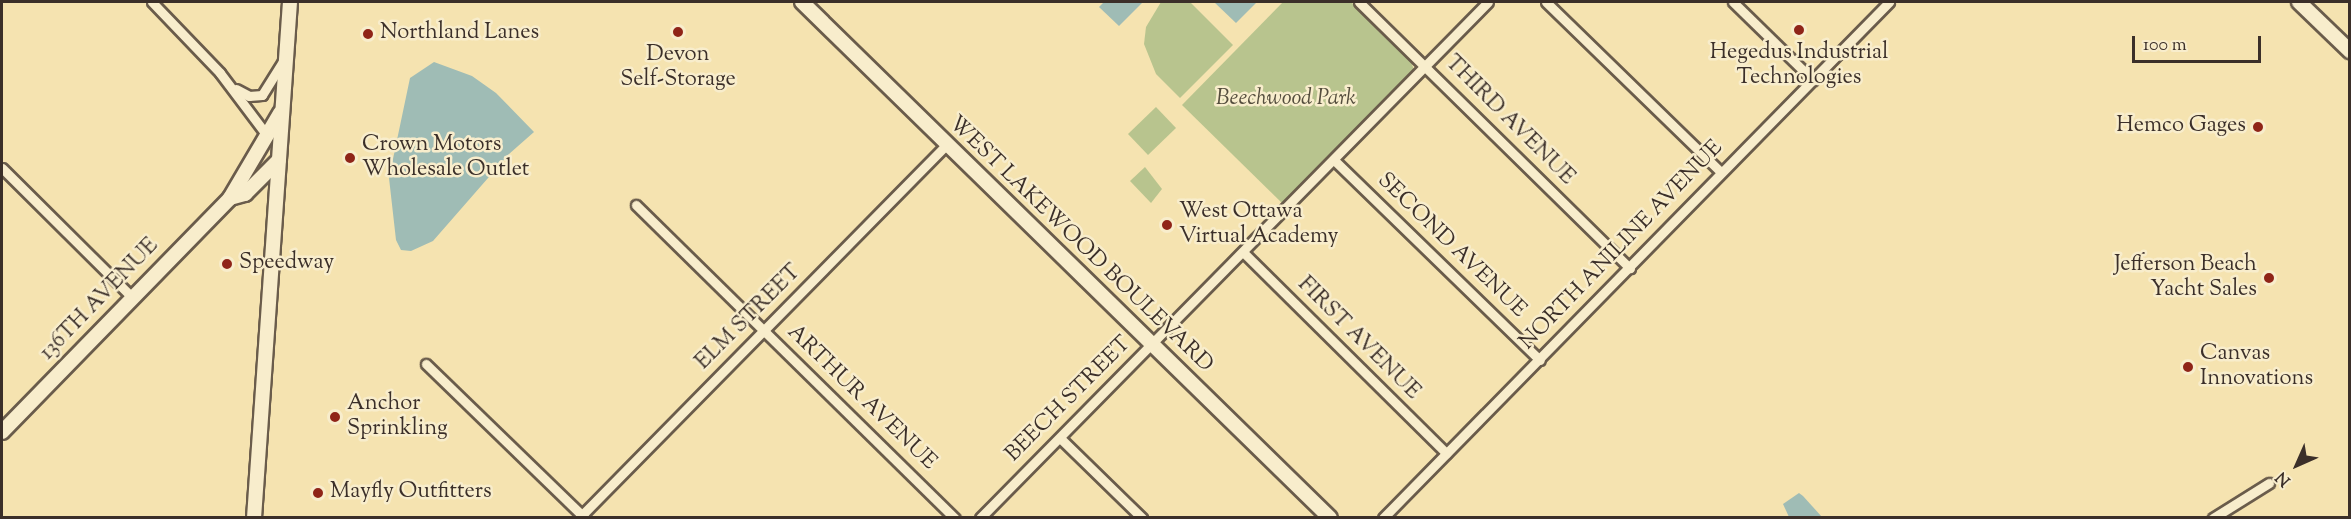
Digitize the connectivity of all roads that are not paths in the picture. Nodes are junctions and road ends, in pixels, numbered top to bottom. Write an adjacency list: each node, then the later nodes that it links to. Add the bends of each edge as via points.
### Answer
1 (152, 2): 14 (street)
2 (290, 2): 11 (street)
3 (802, 2): 17 (street, WEST LAKEWOOD BOULEVARD)
4 (1359, 2): 12 (street, THIRD AVENUE)
5 (1488, 2): 12 (street, BEECH STREET)
6 (1546, 2): 21 (street)
7 (1733, 2): 13 (street)
8 (1889, 2): 13 (street, NORTH ANILINE AVENUE)
9 (2300, 2): 10 (street)
10 (2349, 51)
11 (285, 59): 14 (street, via 262,95 249,96); 15 (street)
12 (1426, 67): 19 (street, BEECH STREET); 25 (street, THIRD AVENUE)
13 (1813, 80): 21 (street, NORTH ANILINE AVENUE)
14 (232, 86): 16 (street)
15 (282, 111): 16 (street, 136TH AVENUE); 18 (street)
16 (266, 134): 22 (street, 136TH AVENUE)
17 (947, 144): 27 (street, ELM STREET); 28 (street, WEST LAKEWOOD BOULEVARD)
18 (279, 160): 22 (street, 136TH AVENUE, via 245,194); 36 (street)
19 (1334, 160): 24 (street, BEECH STREET); 29 (street, SECOND AVENUE)
20 (2, 168): 26 (street)
21 (1721, 172): 25 (street, NORTH ANILINE AVENUE)
22 (230, 198): 26 (street, 136TH AVENUE)
23 (636, 205): 27 (street, ARTHUR AVENUE)
24 (1243, 252): 28 (street, BEECH STREET); 33 (street, FIRST AVENUE)
25 (1630, 268): 29 (street, NORTH ANILINE AVENUE)
26 (132, 297): 31 (street, 136TH AVENUE)
27 (764, 330): 35 (street, ELM STREET); 37 (street, ARTHUR AVENUE)
28 (1151, 344): 32 (street, BEECH STREET); 40 (street, WEST LAKEWOOD BOULEVARD)
29 (1540, 360): 33 (street, NORTH ANILINE AVENUE)
30 (426, 364): 35 (street)
31 (2, 432)
32 (1060, 438): 38 (street, BEECH STREET); 39 (street)
33 (1446, 453): 41 (street, NORTH ANILINE AVENUE)
34 (2269, 483): 42 (street)
35 (582, 516)
36 (254, 518)
37 (955, 518)
38 (980, 518)
39 (1142, 518)
40 (1330, 518)
41 (1383, 518)
42 (2213, 518)

